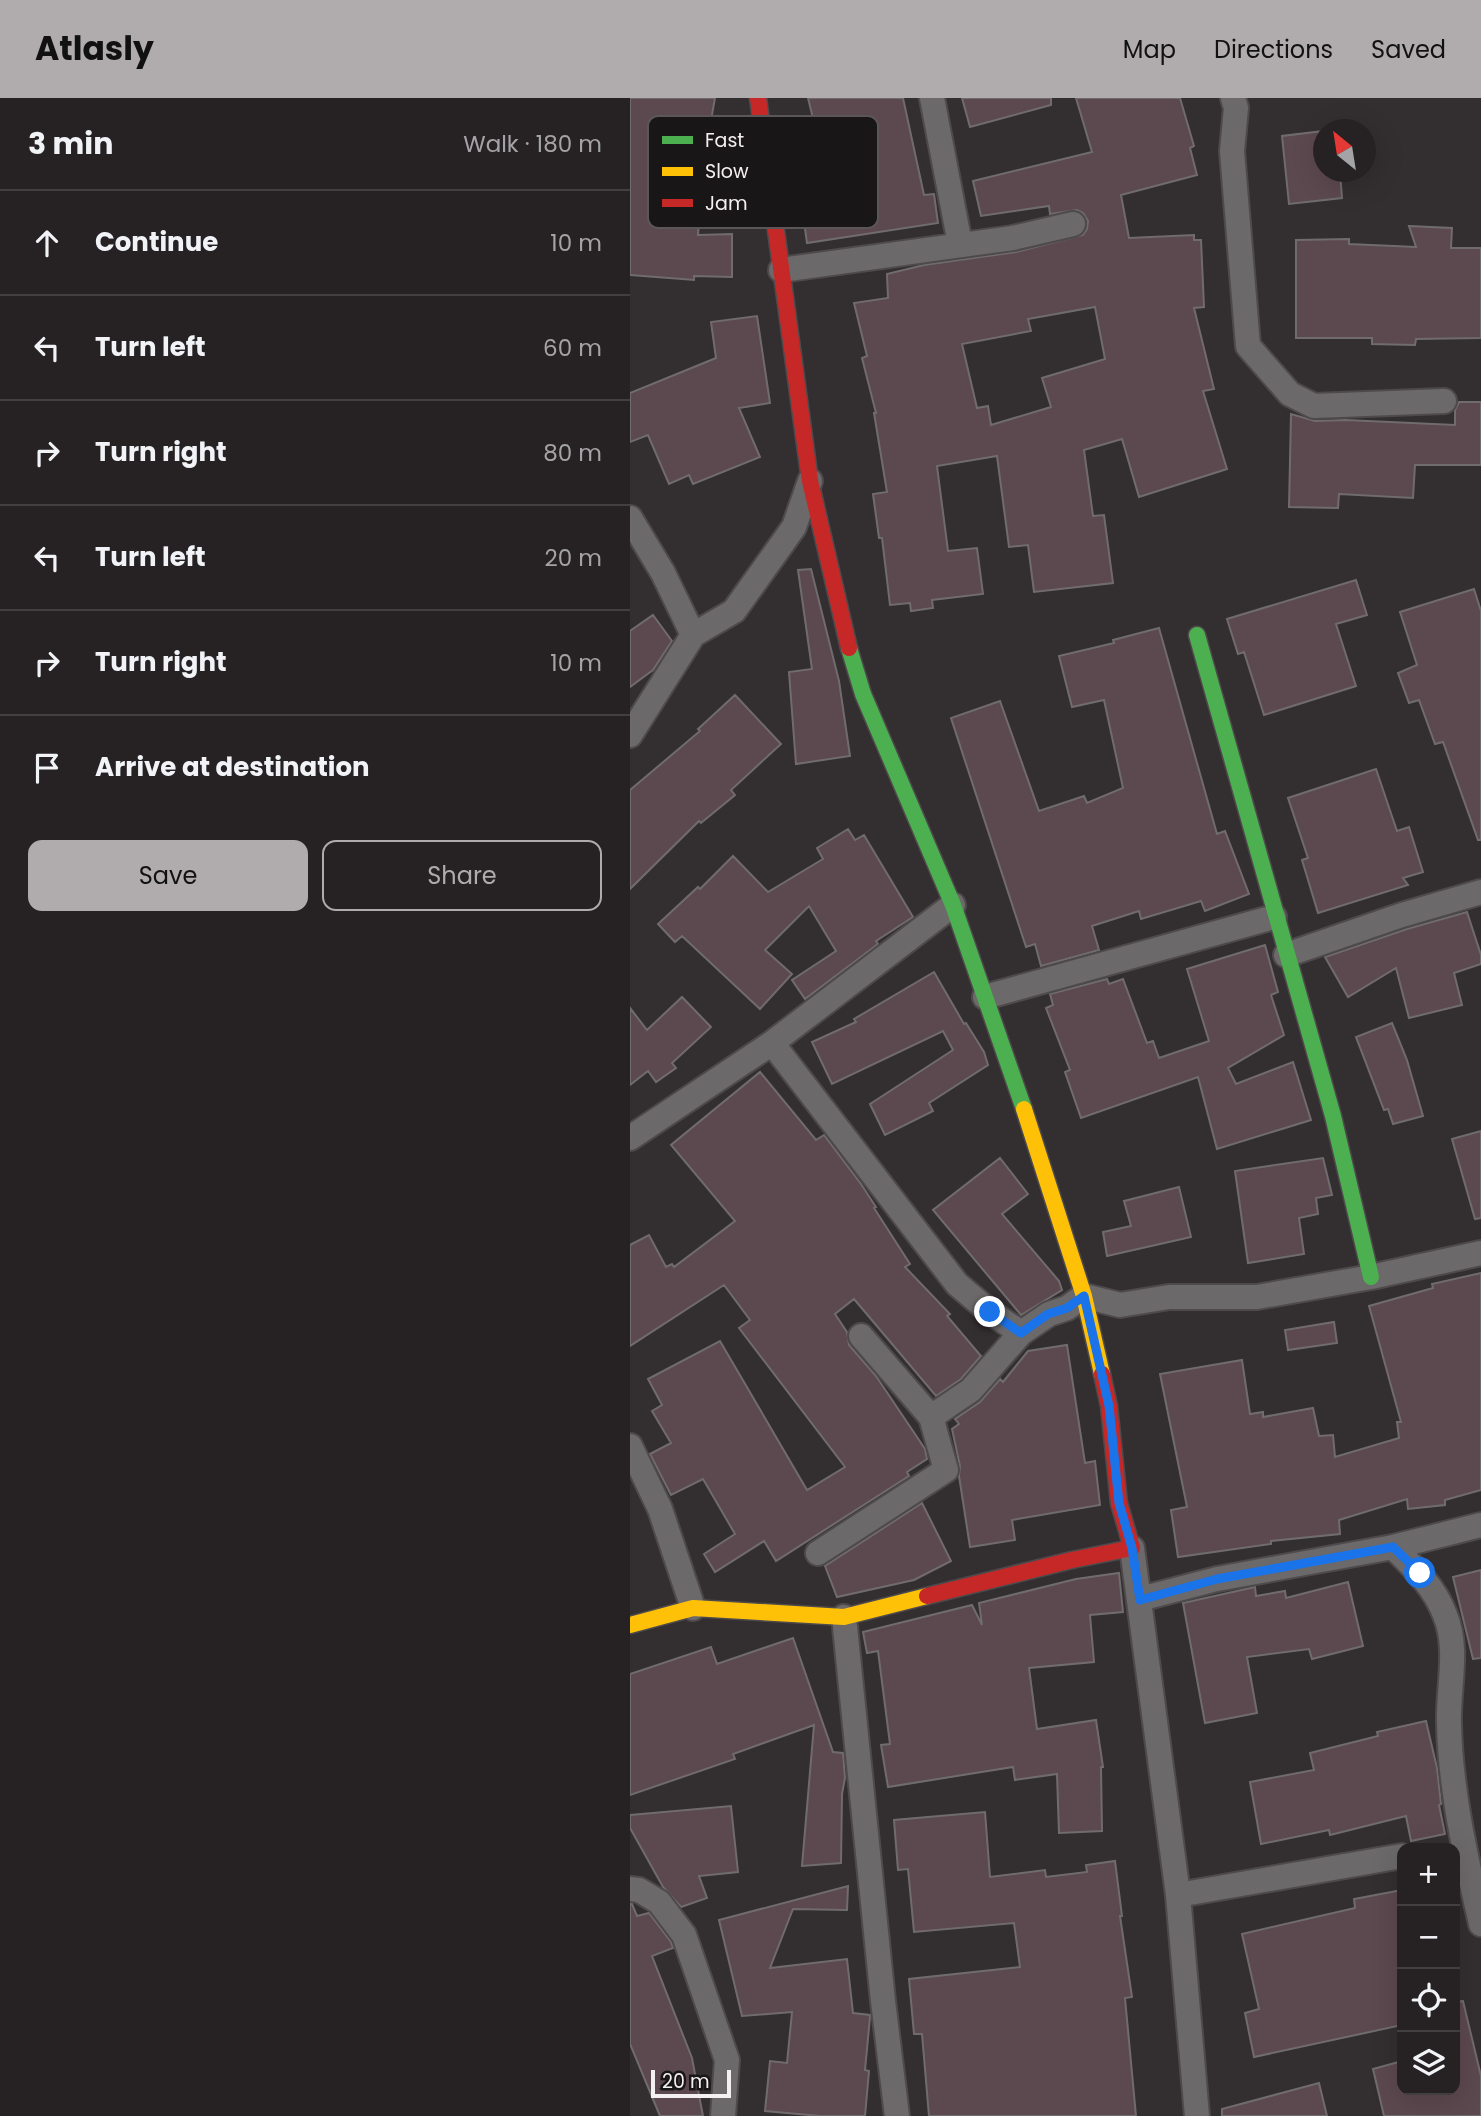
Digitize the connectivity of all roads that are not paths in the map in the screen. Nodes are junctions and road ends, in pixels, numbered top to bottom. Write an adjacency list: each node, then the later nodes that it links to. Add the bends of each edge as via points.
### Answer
1 (758, 98): 4 (street)
2 (932, 98): 7 (street)
3 (1240, 101): 9 (street, via 1232,151 1248,346 1279,384 1314,406)
4 (760, 116)
5 (1073, 224): 7 (street)
6 (775, 228): 8 (street)
7 (960, 244): 8 (street)
8 (781, 270): 10 (street)
9 (1444, 401)
10 (810, 481): 12 (street, via 794,527 734,611); 16 (street, via 863,694)
11 (630, 518): 12 (street)
12 (693, 635): 14 (street)
13 (1196, 635): 17 (street)
14 (630, 735)
15 (1481, 891): 18 (street)
16 (953, 905): 19 (street); 20 (street)
17 (1275, 917): 18 (street); 19 (street)
18 (1286, 955): 23 (street, via 1333,1116)
19 (985, 997): 24 (street)
20 (772, 1043): 21 (street); 25 (street, via 957,1284)
21 (630, 1139)
22 (1481, 1253): 23 (street)
23 (1371, 1277): 24 (street, via 1257,1297 1169,1297 1120,1305)
24 (1084, 1296): 25 (street); 31 (street, via 1109,1406 1119,1503)
25 (1021, 1333): 27 (street, via 971,1390)
26 (861, 1336): 27 (street)
27 (932, 1418): 32 (street, via 946,1470)
28 (630, 1446): 34 (street, via 660,1509)
29 (1481, 1524): 30 (street)
30 (1393, 1547): 33 (street, via 1217,1579); 37 (street, via 1420,1573 1446,1615 1452,1647 1450,1734)
31 (1132, 1548): 33 (street); 35 (street)
32 (818, 1553)
33 (1140, 1600): 40 (street)
34 (694, 1608): 35 (street); 36 (street)
35 (844, 1617): 43 (street)
36 (630, 1625)
37 (1463, 1845): 41 (street)
38 (1397, 1857): 40 (street)
39 (630, 1889): 42 (street, via 659,1902 684,1935 727,2060)
40 (1178, 1895): 44 (street)
41 (1481, 1924)
42 (723, 2116)
43 (897, 2116)
44 (1197, 2116)

